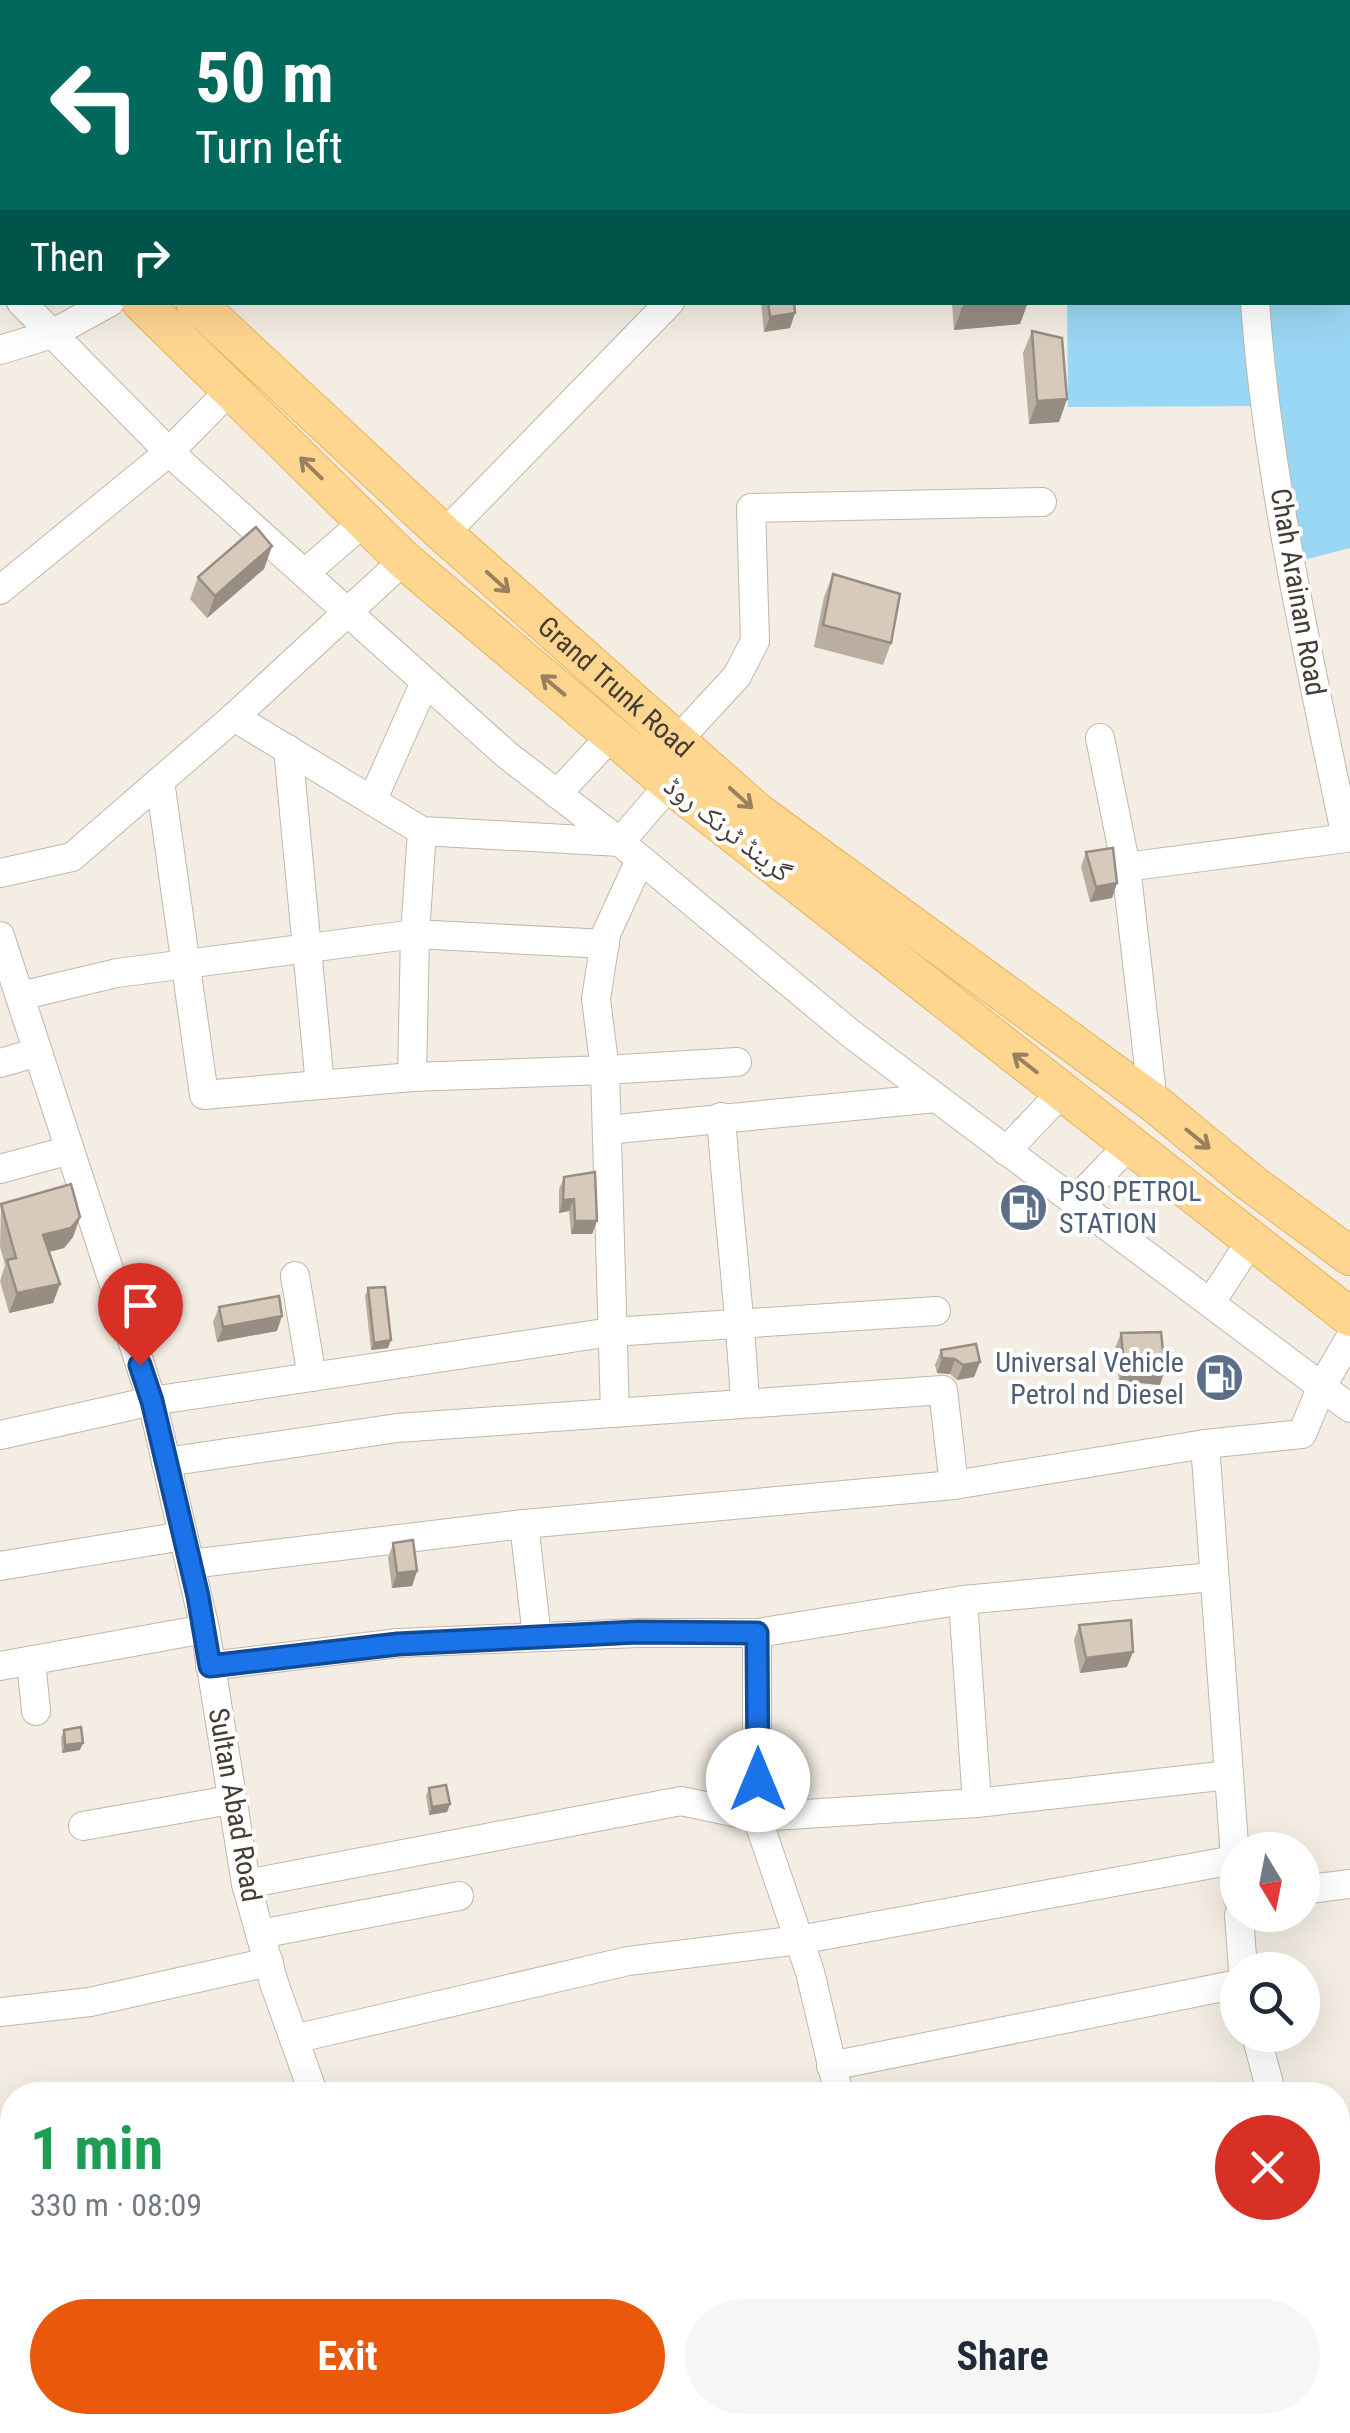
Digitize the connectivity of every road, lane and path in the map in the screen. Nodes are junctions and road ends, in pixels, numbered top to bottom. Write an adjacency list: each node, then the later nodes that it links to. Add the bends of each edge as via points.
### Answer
1 (23, 305): 7 (street)
2 (105, 305): 7 (street)
3 (143, 305): 9 (main road, گرینڈ ٹرنک روڈ)
4 (198, 305): 13 (main road, Grand Trunk Road)
5 (667, 305): 13 (street)
6 (1255, 305): 31 (street, Chah Arainan Road, via 1260,377 1346,838)
7 (52, 334): 8 (street); 10 (street)
8 (0, 350)
9 (230, 390): 10 (street); 12 (main road, گرینڈ ٹرنک روڈ, one-way to 9)
10 (169, 452): 15 (street); 16 (street)
11 (1042, 502): 23 (street, via 751,508 755,641 738,676)
12 (364, 521): 14 (main road, گرینڈ ٹرنک روڈ); 15 (street)
13 (444, 534): 19 (main road, Grand Trunk Road, one-way to 19)
14 (404, 560): 17 (street); 21 (main road, گرینڈ ٹرنک روڈ, one-way to 14)
15 (305, 573): 17 (street)
16 (0, 590)
17 (348, 611): 18 (street); 20 (street)
18 (424, 682): 27 (street); 28 (street)
19 (632, 701): 21 (main road); 23 (main road, Grand Trunk Road)
20 (234, 717): 24 (street); 25 (street)
21 (609, 732): 26 (main road, گرینڈ ٹرنک روڈ); 27 (street)
22 (1100, 738): 31 (street)
23 (677, 742): 47 (main road, Grand Trunk Road, one-way to 47, via 757,812)
24 (288, 750): 28 (street); 36 (street)
25 (160, 781): 32 (street, via 72,857); 37 (street)
26 (670, 784): 30 (street); 45 (main road, گرینڈ ٹرنک روڈ, one-way to 26)
27 (557, 794): 30 (street)
28 (372, 801): 29 (street)
29 (422, 832): 30 (street); 33 (street)
30 (630, 851): 35 (street); 46 (street)
31 (1126, 867): 47 (street)
32 (0, 873)
33 (415, 934): 35 (street); 36 (street); 43 (street)
34 (0, 936): 38 (street, Sultan Abad Road)
35 (605, 944): 42 (street, via 596,999)
36 (305, 948): 37 (street); 44 (street)
37 (186, 964): 38 (street); 44 (street, via 204,1095)
38 (10, 979): 39 (street, Sultan Abad Road)
39 (38, 1052): 41 (street); 51 (street, Sultan Abad Road)
40 (737, 1062): 42 (street)
41 (0, 1063)
42 (605, 1070): 43 (street); 49 (street)
43 (412, 1077): 44 (street)
44 (320, 1085)
45 (1062, 1092): 50 (main road, گرینڈ ٹرنک روڈ); 52 (street)
46 (936, 1098): 48 (street); 52 (street)
47 (1153, 1102): 56 (main road, Grand Trunk Road, one-way to 56)
48 (721, 1117): 49 (street); 61 (street)
49 (607, 1130): 62 (street)
50 (1130, 1145): 54 (street); 55 (main road, گرینڈ ٹرنک روڈ)
51 (70, 1150): 53 (street); 66 (street, Sultan Abad Road)
52 (1006, 1151): 54 (street)
53 (0, 1169)
54 (1074, 1202): 58 (street)
55 (1252, 1239): 58 (street); 60 (main road, گرینڈ ٹرنک روڈ)
56 (1350, 1256)
57 (295, 1276): 64 (street)
58 (1211, 1302): 65 (street)
59 (936, 1311): 61 (street)
60 (1350, 1317)
61 (741, 1324): 62 (street); 67 (street)
62 (611, 1332): 64 (street); 69 (street)
63 (1350, 1338): 65 (street)
64 (312, 1376): 66 (street)
65 (1322, 1386): 68 (street); 71 (street, via 1302,1434)
66 (152, 1401): 70 (street); 72 (street, Sultan Abad Road)
67 (746, 1402): 69 (street); 73 (street, via 943,1390)
68 (1350, 1408)
69 (615, 1413): 72 (street, via 397,1428)
70 (0, 1436)
71 (1205, 1444): 73 (street); 78 (street)
72 (166, 1462): 75 (street, Sultan Abad Road)
73 (954, 1485): 74 (street)
74 (524, 1524): 76 (street); 82 (street)
75 (183, 1536): 76 (street, Sultan Abad Road); 77 (street)
76 (190, 1564): 80 (street, Sultan Abad Road)
77 (0, 1566)
78 (1213, 1577): 79 (street); 87 (street)
79 (963, 1600): 81 (street); 89 (street)
80 (205, 1629): 83 (street); 85 (street, Sultan Abad Road)
81 (757, 1633): 82 (street); 90 (street)
82 (538, 1637): 85 (street, via 398,1644)
83 (31, 1661): 84 (street); 86 (street)
84 (0, 1666)
85 (210, 1666): 88 (street, Sultan Abad Road)
86 (36, 1711)
87 (1229, 1775): 89 (street); 92 (street)
88 (230, 1800): 91 (street); 94 (street, Sultan Abad Road)
89 (978, 1802): 90 (street)
90 (758, 1817): 94 (street, via 680,1801); 99 (street)
91 (83, 1826)
92 (1232, 1832)
93 (1220, 1863): 99 (street)
94 (246, 1884): 98 (street, Sultan Abad Road)
95 (1350, 1884): 96 (street)
96 (1320, 1888)
97 (459, 1896): 98 (street)
98 (260, 1934): 100 (street, Sultan Abad Road)
99 (799, 1940): 103 (street, via 628,1961); 105 (street)
100 (269, 1962): 102 (street, via 90,2002); 103 (street, Sultan Abad Road)
101 (1220, 1988): 105 (street)
102 (0, 2012)
103 (294, 2040): 106 (street, Sultan Abad Road)
104 (1261, 2052): 108 (street)
105 (832, 2066): 107 (street)
106 (309, 2082)
107 (836, 2082)
108 (1269, 2082)

